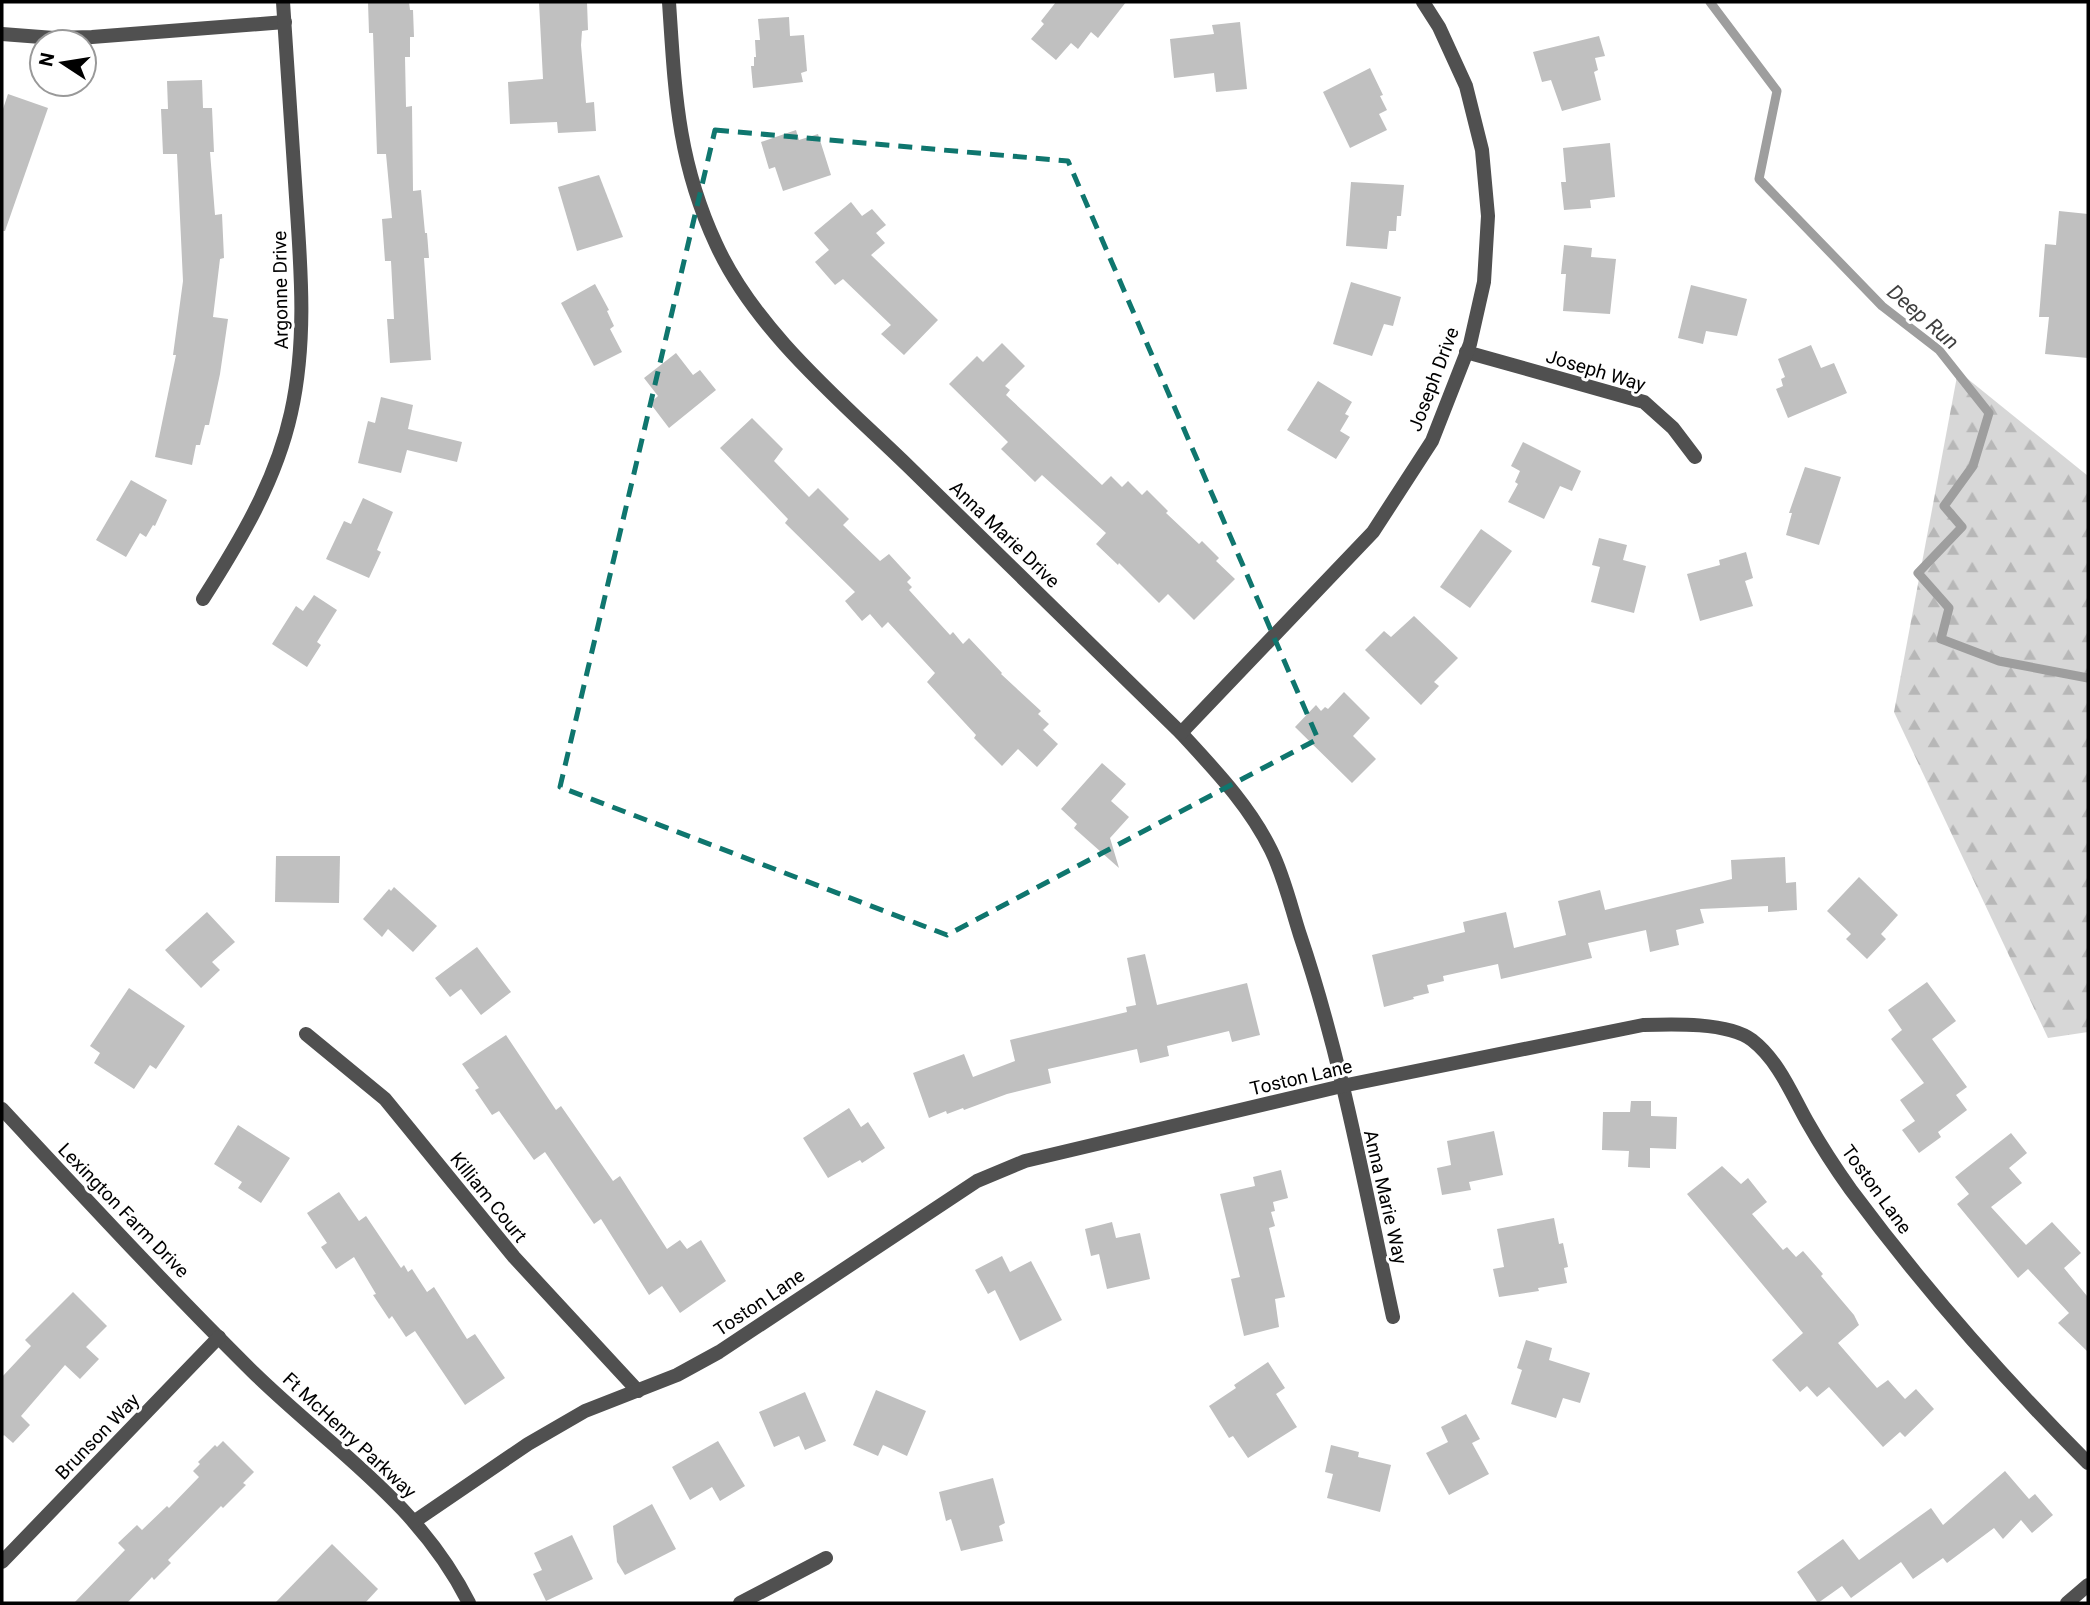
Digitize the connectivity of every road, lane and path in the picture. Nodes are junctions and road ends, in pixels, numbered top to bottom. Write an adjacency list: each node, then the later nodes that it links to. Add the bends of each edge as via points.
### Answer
1 (283, 2): 4 (street, Argonne Drive)
2 (669, 2): 9 (street, Anna Marie Drive, via 676,109 685,159 717,246 746,297 826,386)
3 (1423, 2): 6 (street, Joseph Drive, via 1466,86 1482,150 1488,216 1484,282)
4 (285, 22): 5 (street, via 92,37); 8 (street, Argonne Drive, via 303,300 301,359 291,415 267,486 238,545)
5 (2, 34)
6 (1466, 352): 7 (street, Joseph Way, via 1644,402 1673,428); 9 (street, Joseph Drive, via 1432,441 1373,532)
7 (1695, 457)
8 (202, 599)
9 (1181, 733): 11 (street, Anna Marie Drive, via 1227,784 1272,851 1325,1013)
10 (306, 1034): 15 (street, Killiam Court, via 385,1099 514,1257)
11 (1342, 1086): 13 (street, Anna Marie Way); 15 (street, Toston Lane, via 1026,1161 977,1181 719,1352); 16 (street, Toston Lane, via 1643,1025 1715,1027 1750,1039 1771,1059 1849,1187 1908,1264)
12 (2, 1109): 14 (street, Lexington Farm Drive)
13 (1393, 1317)
14 (219, 1337): 17 (street, Ft McHenry Parkway); 19 (street, Brunson Way)
15 (638, 1391): 17 (street, Toston Lane, via 585,1411 539,1437)
16 (2088, 1463)
17 (415, 1521): 21 (street, Ft McHenry Parkway)
18 (826, 1558): 22 (street)
19 (2, 1562)
20 (2088, 1585): 23 (street)
21 (469, 1603)
22 (740, 1603)
23 (2067, 1603)

